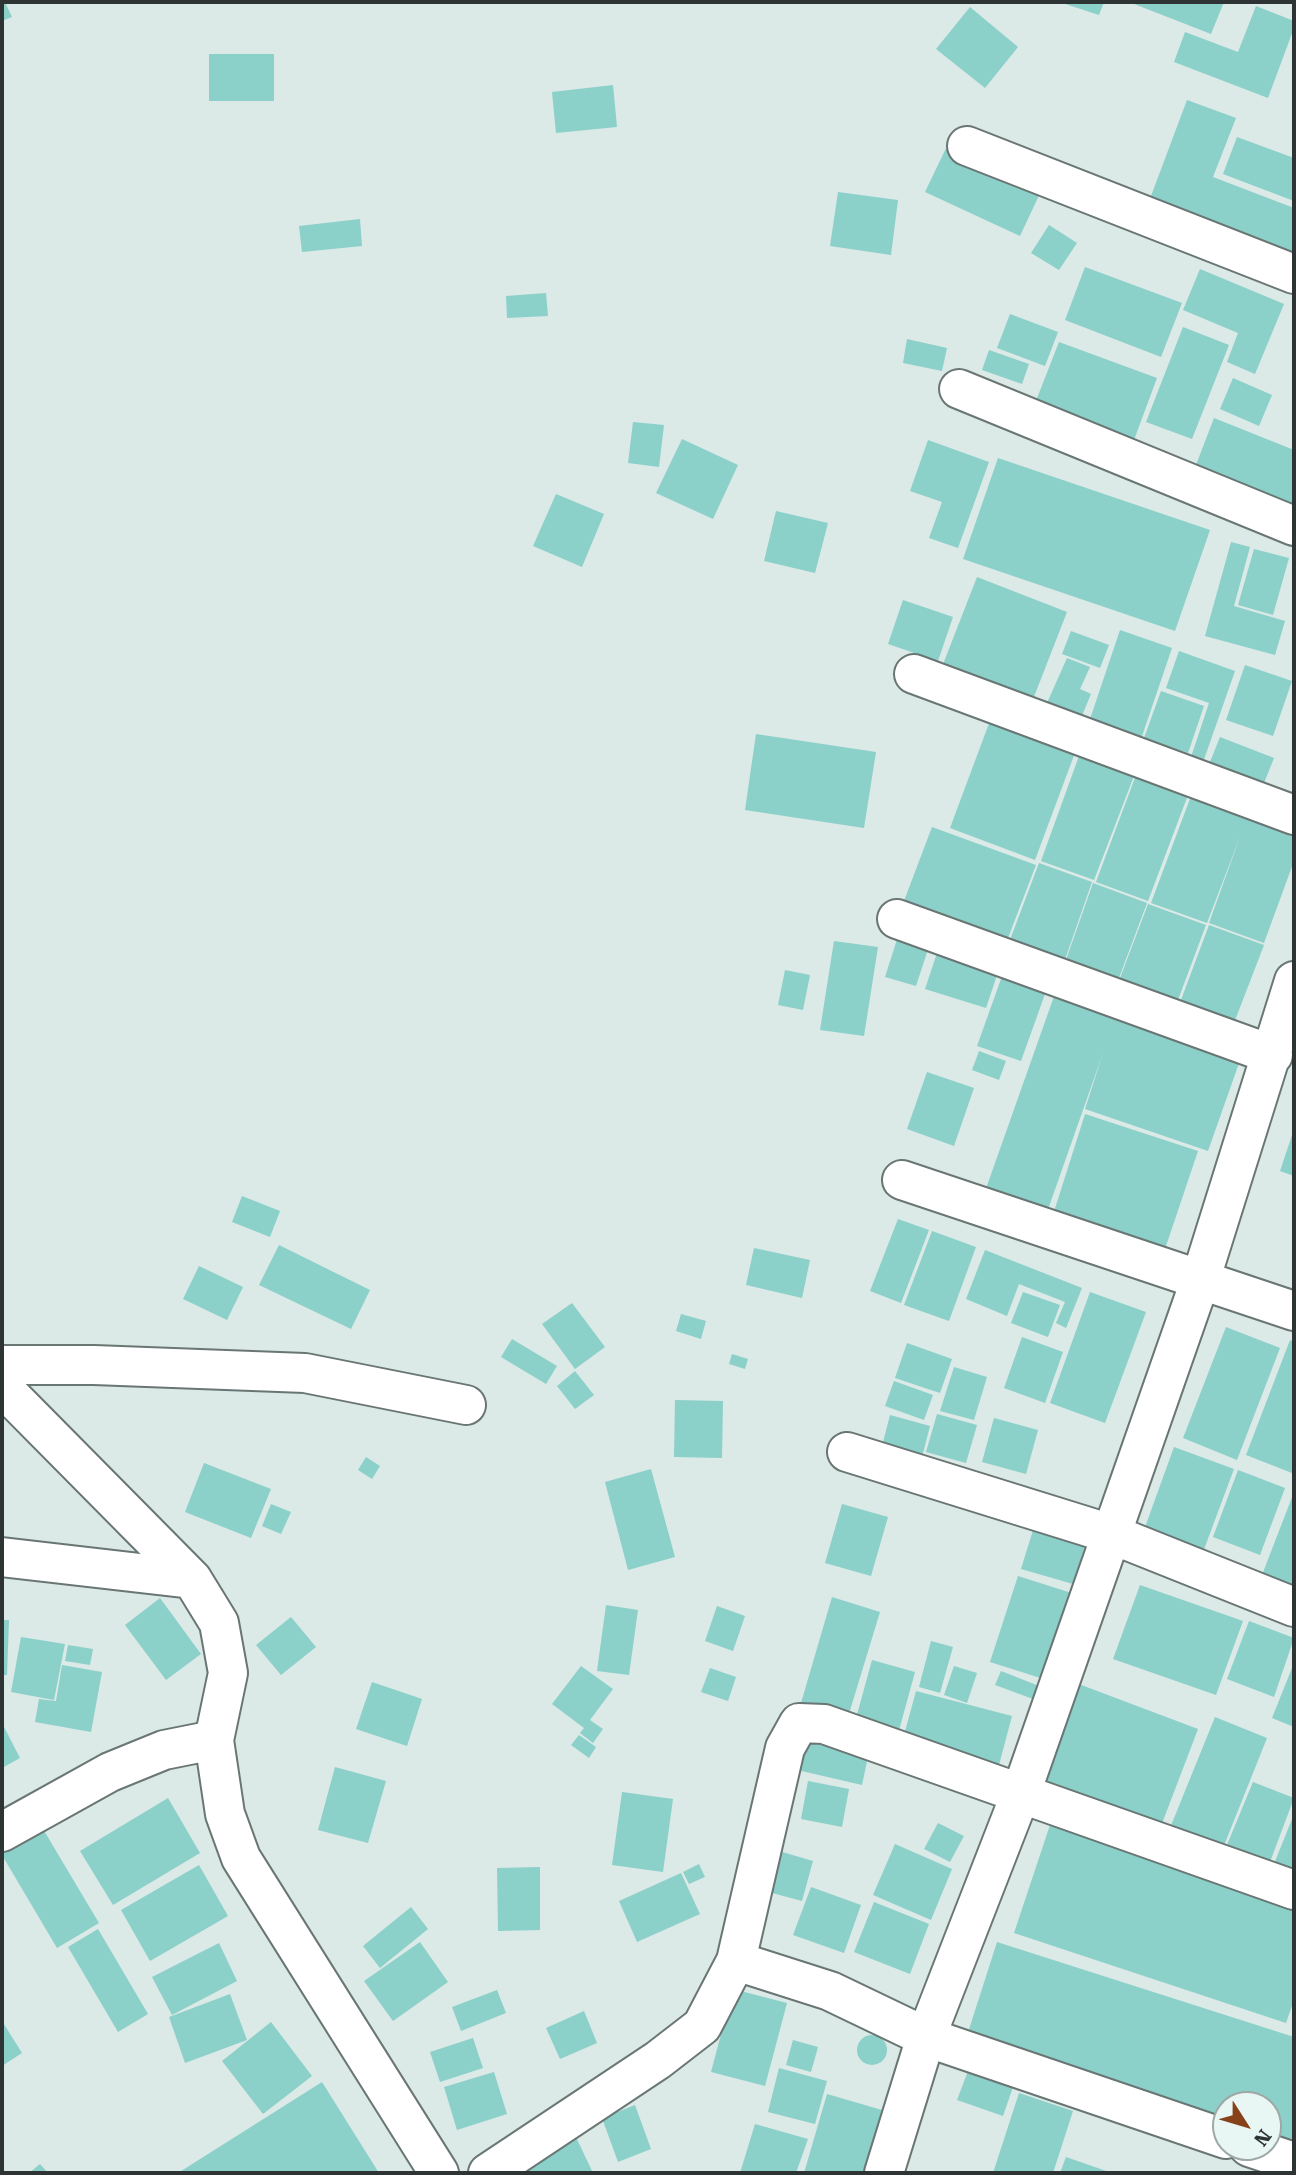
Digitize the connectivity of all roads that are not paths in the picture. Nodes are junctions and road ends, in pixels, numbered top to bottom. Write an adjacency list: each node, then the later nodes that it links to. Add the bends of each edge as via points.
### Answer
1 (967, 146): 2 (street)
2 (1294, 274)
3 (959, 389): 4 (street)
4 (1294, 526)
5 (914, 674): 6 (street)
6 (1294, 815)
7 (897, 919): 9 (street)
8 (1294, 981): 9 (street)
9 (1273, 1055): 11 (street)
10 (902, 1180): 11 (street)
11 (1200, 1281): 12 (street); 17 (street)
12 (1294, 1311)
13 (2, 1365): 15 (street, via 305,1373)
14 (2, 1387): 19 (street)
15 (466, 1405)
16 (847, 1452): 17 (street)
17 (1111, 1534): 20 (street); 22 (street)
18 (2, 1557): 19 (street)
19 (192, 1579): 21 (street, via 219,1623 228,1673)
20 (1294, 1607)
21 (215, 1740): 23 (street, via 164,1750 110,1772); 28 (street, via 225,1814 242,1858)
22 (1021, 1793): 24 (street); 25 (street, via 824,1724 799,1723 785,1748); 26 (street)
23 (2, 1832)
24 (1294, 1890)
25 (736, 1961): 26 (street, via 830,1991); 29 (street, via 702,2026)
26 (926, 2037): 27 (street); 30 (street)
27 (1212, 2134)
28 (439, 2173)
29 (488, 2173)
30 (884, 2173)

